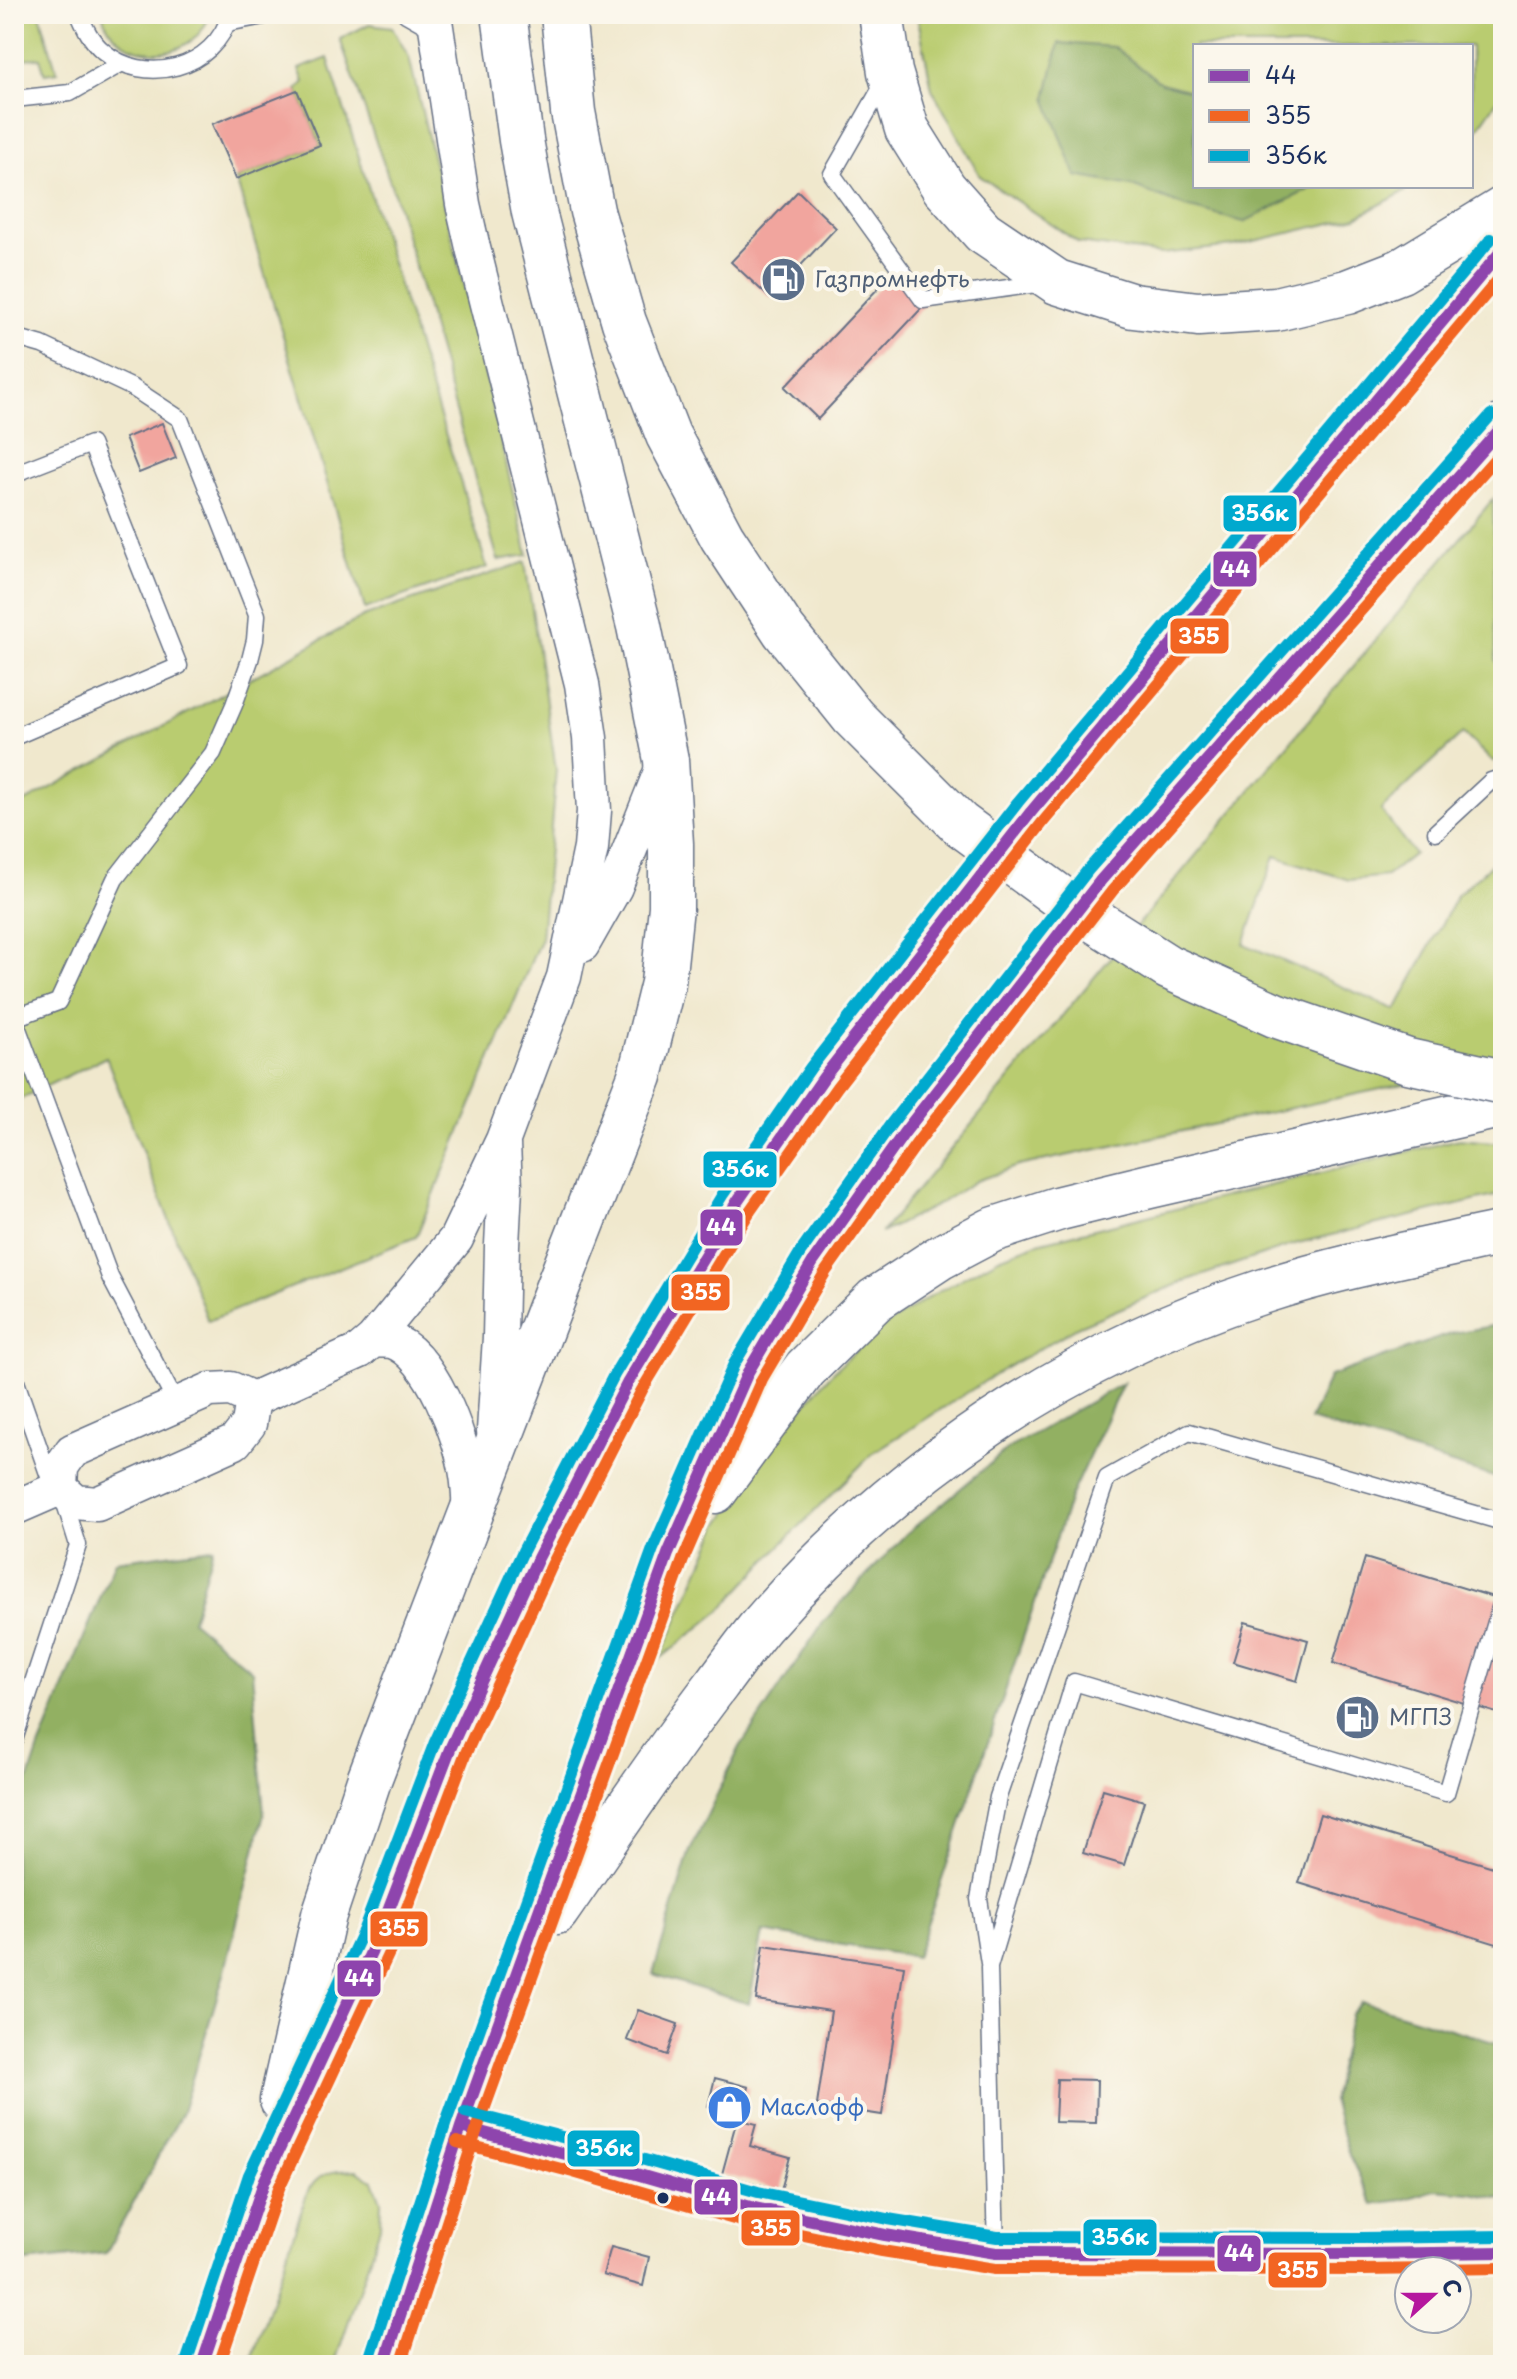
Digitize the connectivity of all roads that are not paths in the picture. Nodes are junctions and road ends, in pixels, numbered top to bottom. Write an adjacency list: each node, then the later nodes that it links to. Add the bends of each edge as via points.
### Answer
1 (79, 14): 10 (lane, via 102,51)
2 (274, 14): 8 (lane)
3 (406, 14): 9 (lane)
4 (504, 14): 20 (main road, via 534,212 639,626)
5 (563, 14): 24 (main road, bridge, via 573,112 592,211 624,322 668,435 722,537 776,619 853,717 960,824 1069,904 1168,967 1275,1015 1408,1061)
6 (873, 14): 11 (street)
7 (881, 14): 11 (main road)
8 (229, 18): 10 (lane, via 217,41 183,65 142,70)
9 (435, 23): 23 (street, via 463,204 590,738 591,848)
10 (122, 63): 12 (lane, via 70,93)
11 (890, 72): 15 (main road, via 907,129 944,188 983,232); 15 (lane, via 832,174 923,300)
12 (14, 99)
13 (1503, 209): 15 (main road, via 1401,271 1347,292 1276,309 1198,314 1133,306)
14 (1503, 249): 43 (main road, via 1031,812 824,1077 737,1202 628,1382 538,1558 450,1749 379,1935)
15 (1057, 282)
16 (14, 337): 31 (lane, via 133,388 180,419 257,615 250,660 213,753 115,879 58,1002 14,1018 110,1277)
17 (1503, 426): 37 (main road, via 1101,880 904,1133 813,1262 748,1372)
18 (14, 474): 19 (lane, via 91,444 179,666)
19 (14, 737)
20 (666, 760): 23 (street, via 615,887); 32 (main road, via 671,907 663,983 640,1076)
21 (1503, 777): 22 (lane, via 1491,781)
22 (1436, 832)
23 (564, 977): 26 (street)
24 (1503, 1082)
25 (1503, 1105): 37 (main road, via 1060,1208 992,1230 939,1258 875,1300 805,1369)
26 (503, 1140): 28 (street, via 456,1239); 32 (street)
27 (1503, 1233): 40 (main road, via 1289,1284 1198,1315 1109,1353 974,1433 833,1550 760,1627 680,1731)
28 (373, 1340): 30 (street, via 360,1351); 35 (street, via 393,1341 414,1354 437,1387 455,1428)
29 (14, 1376): 33 (lane)
30 (253, 1399): 31 (street, via 231,1389 210,1390); 33 (street, via 249,1424 235,1442 97,1504 76,1502)
31 (177, 1405): 33 (street, via 72,1451 61,1467)
32 (492, 1458): 35 (main road)
33 (57, 1489): 34 (street); 39 (lane, via 78,1545)
34 (14, 1508)
35 (471, 1514): 43 (main road, via 370,1777 324,1915)
36 (1503, 1522): 41 (lane, via 1189,1432 1107,1478 998,1797 979,1899)
37 (668, 1554): 40 (main road)
38 (1503, 1598): 41 (lane, via 1446,1793 1074,1682)
39 (14, 1740)
40 (520, 1964): 42 (main road)
41 (989, 1967): 45 (lane)
42 (461, 2127): 45 (main road, via 767,2211); 47 (main road)
43 (264, 2182): 46 (main road)
44 (1503, 2252): 45 (main road)
45 (996, 2253)
46 (202, 2365)
47 (384, 2365)

